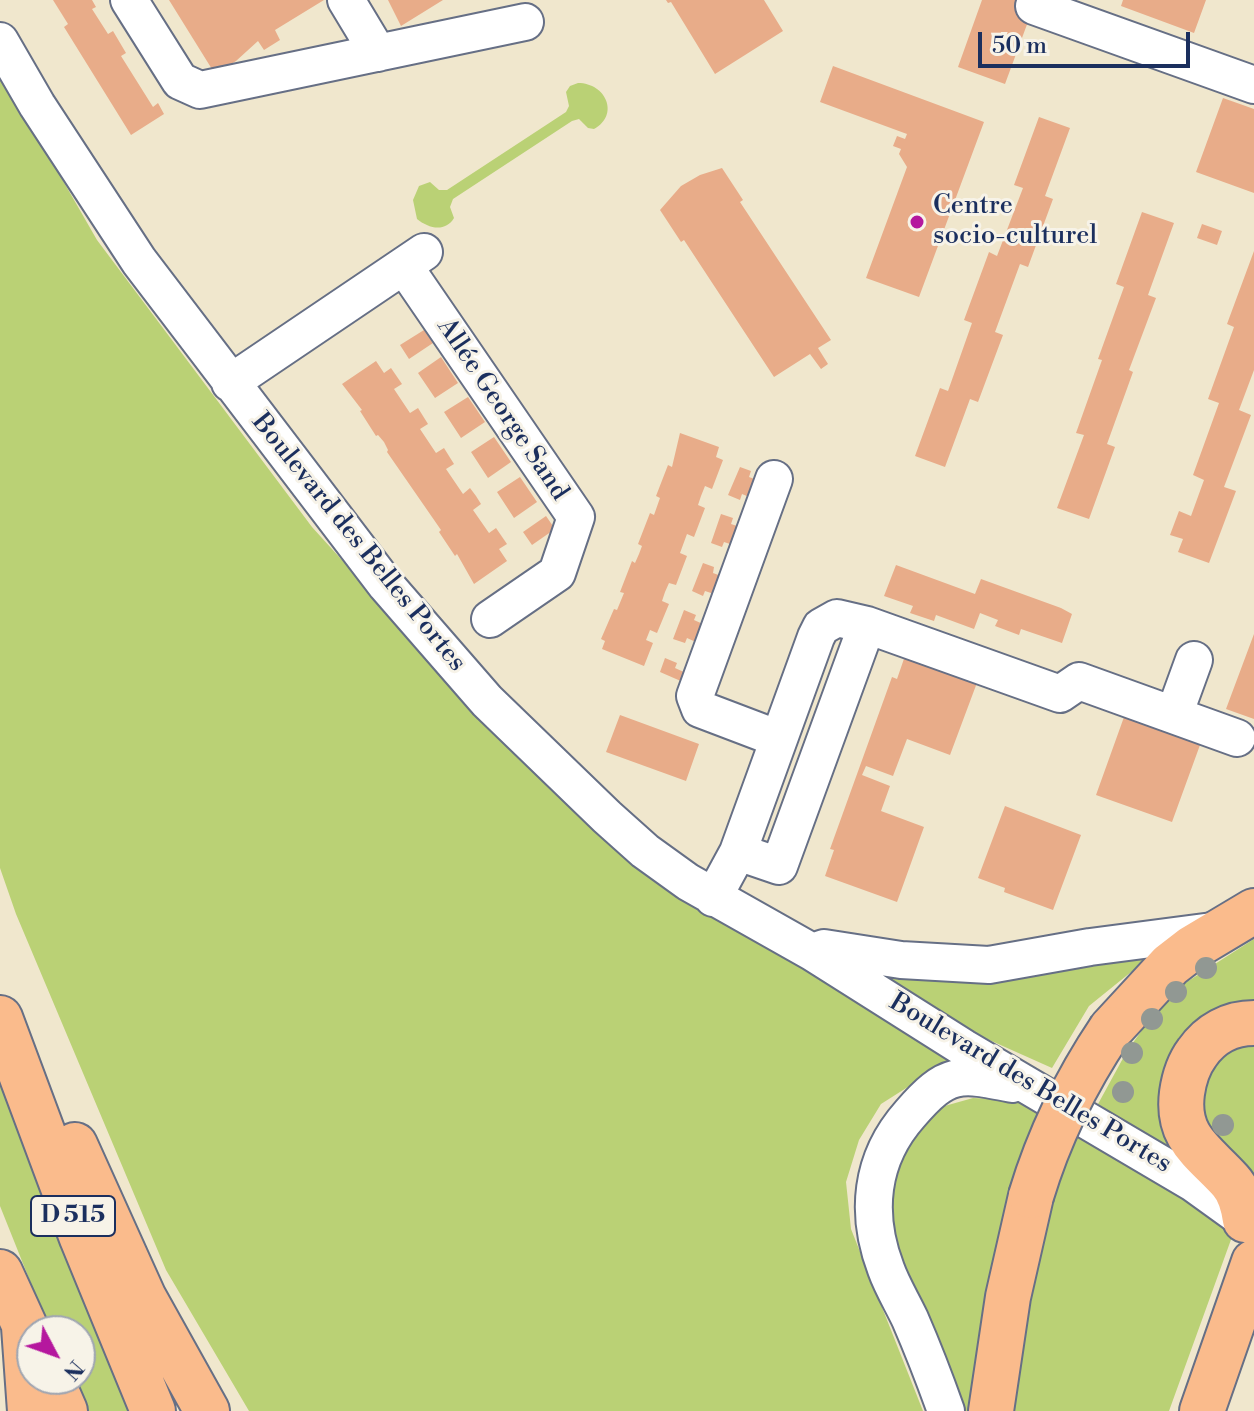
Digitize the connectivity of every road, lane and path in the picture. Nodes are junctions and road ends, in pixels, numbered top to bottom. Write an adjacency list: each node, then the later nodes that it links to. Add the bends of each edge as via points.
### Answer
1 (129, 0): 6 (street, via 180,81 200,90)
2 (346, 0): 6 (street)
3 (1034, 6): 7 (street)
4 (525, 22): 6 (street)
5 (0, 41): 8 (street, Boulevard des Belles Portes, via 120,234)
6 (378, 53)
7 (1254, 85)
8 (230, 383): 10 (street, Allée George Sand, via 414,259 576,517 557,573); 17 (street, Boulevard des Belles Portes, via 386,585 487,701 645,851)
9 (774, 479): 15 (street, via 695,696 700,709)
10 (490, 619)
11 (867, 625): 13 (street, via 1060,694 1079,681); 15 (street, via 837,618 821,627); 16 (street, via 779,866)
12 (1194, 660): 13 (street)
13 (1174, 715): 14 (street)
14 (1237, 738)
15 (779, 739): 16 (street)
16 (738, 852): 17 (street)
17 (713, 898): 19 (street, Boulevard des Belles Portes)
18 (1237, 921): 19 (street, Boulevard des Belles Portes, via 989,965 824,948); 31 (main road, bridge, via 1170,965 1111,1029 1057,1125 1031,1196 1008,1297)
19 (812, 952): 23 (street, Boulevard des Belles Portes)
20 (0, 1018): 22 (main road, D 515)
21 (1254, 1023): 24 (main road, via 1230,1027 1203,1044 1185,1077 1180,1111 1200,1153 1231,1182)
22 (18, 1068): 28 (main road, D 515); 29 (main road, via 57,1104 144,1298)
23 (1029, 1087): 24 (street, Boulevard des Belles Portes, via 1193,1183); 30 (street, via 967,1076 945,1081 903,1122 877,1173 872,1201 877,1242)
24 (1250, 1224)
25 (1252, 1268): 32 (main road)
26 (0, 1272): 27 (main road)
27 (19, 1315)
28 (153, 1411)
29 (207, 1411)
30 (946, 1411)
31 (991, 1411)
32 (1202, 1411)

